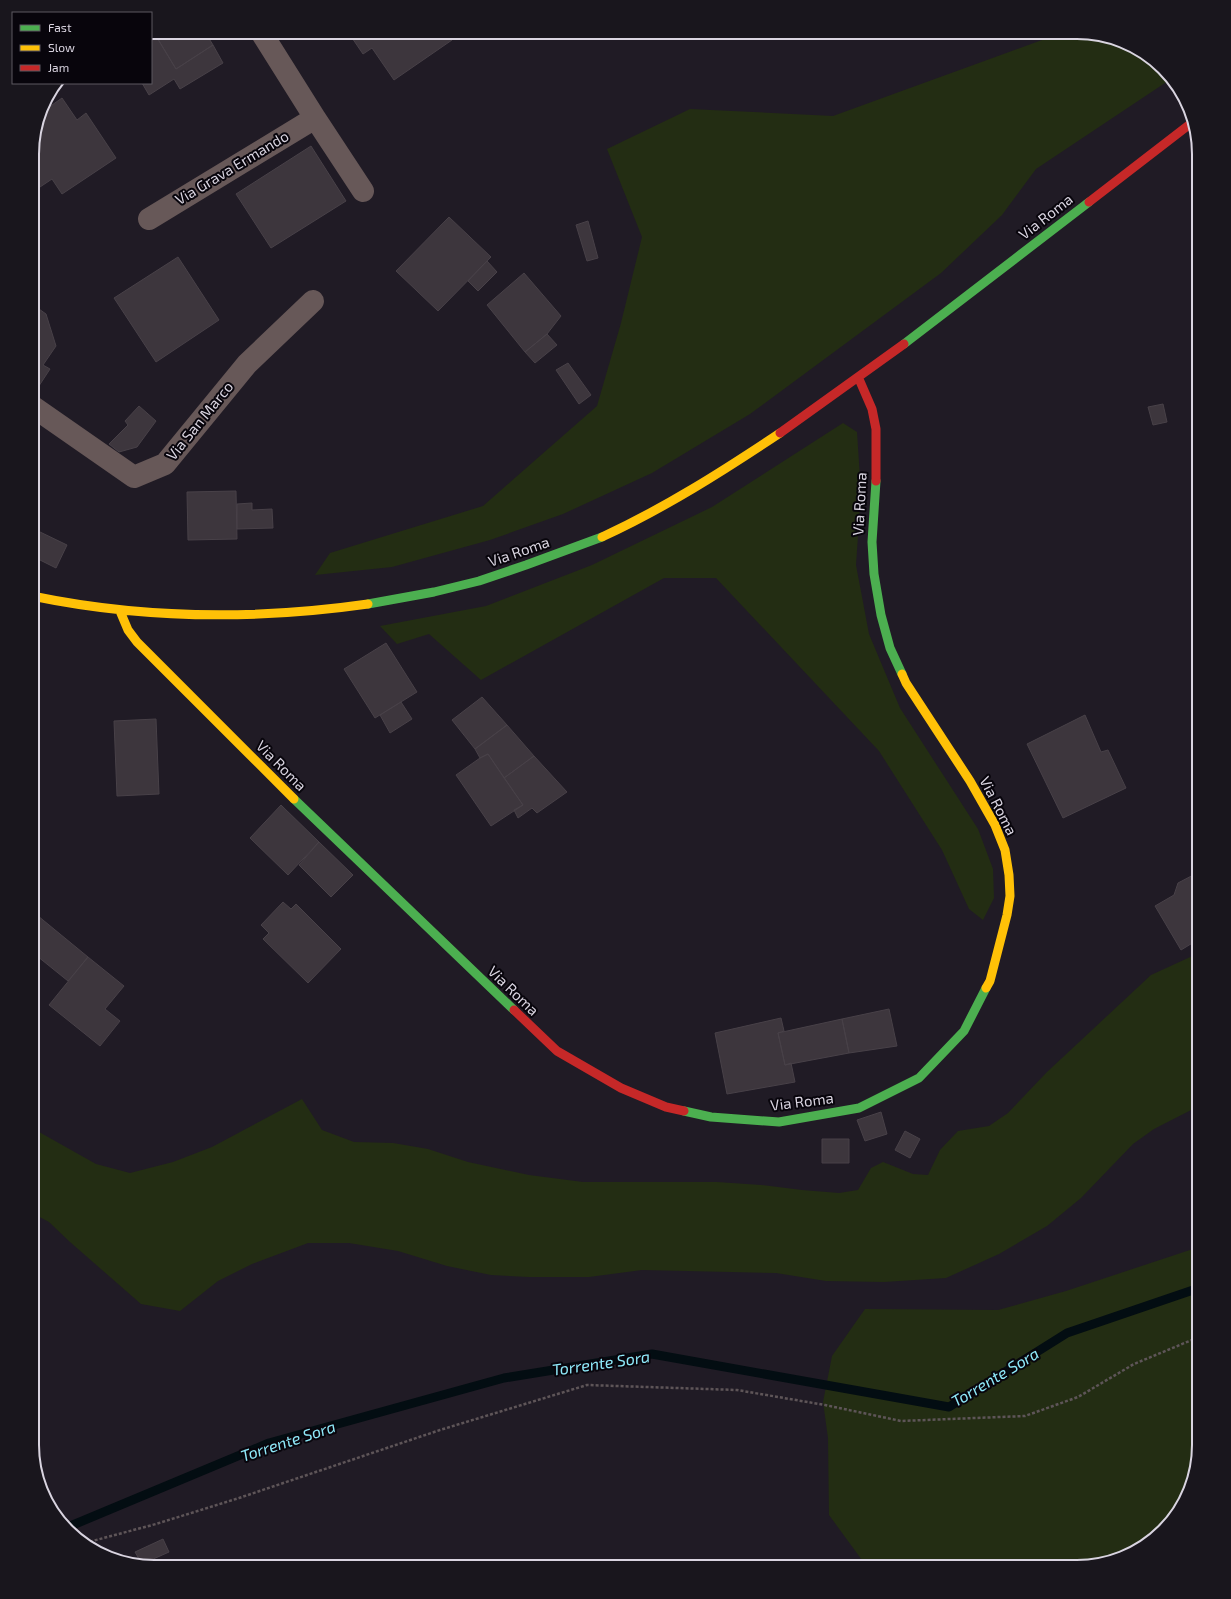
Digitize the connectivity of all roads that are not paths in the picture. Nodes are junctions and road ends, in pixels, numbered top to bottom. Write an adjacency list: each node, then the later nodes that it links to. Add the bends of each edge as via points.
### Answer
1 (265, 39): 2 (street)
2 (315, 118): 4 (street); 5 (street, Via Grava Ermando)
3 (1188, 125): 7 (street, Via Roma)
4 (363, 191)
5 (149, 219)
6 (313, 301): 8 (street, Via San Marco, via 246,364 165,464 134,477)
7 (859, 379): 10 (street, Via Roma, via 737,463 673,501 601,537 530,564 458,587 314,611 248,615 173,615); 10 (street, Via Roma, via 872,409 876,429 872,542 874,574 890,648 906,683 970,781 995,825 1005,850 1010,896 990,981 964,1031 919,1078 859,1108 779,1122 711,1117 666,1107 627,1091 556,1051 330,835 137,642 128,630)
8 (39, 411)
9 (39, 597): 10 (street, Via Roma)
10 (120, 611)

